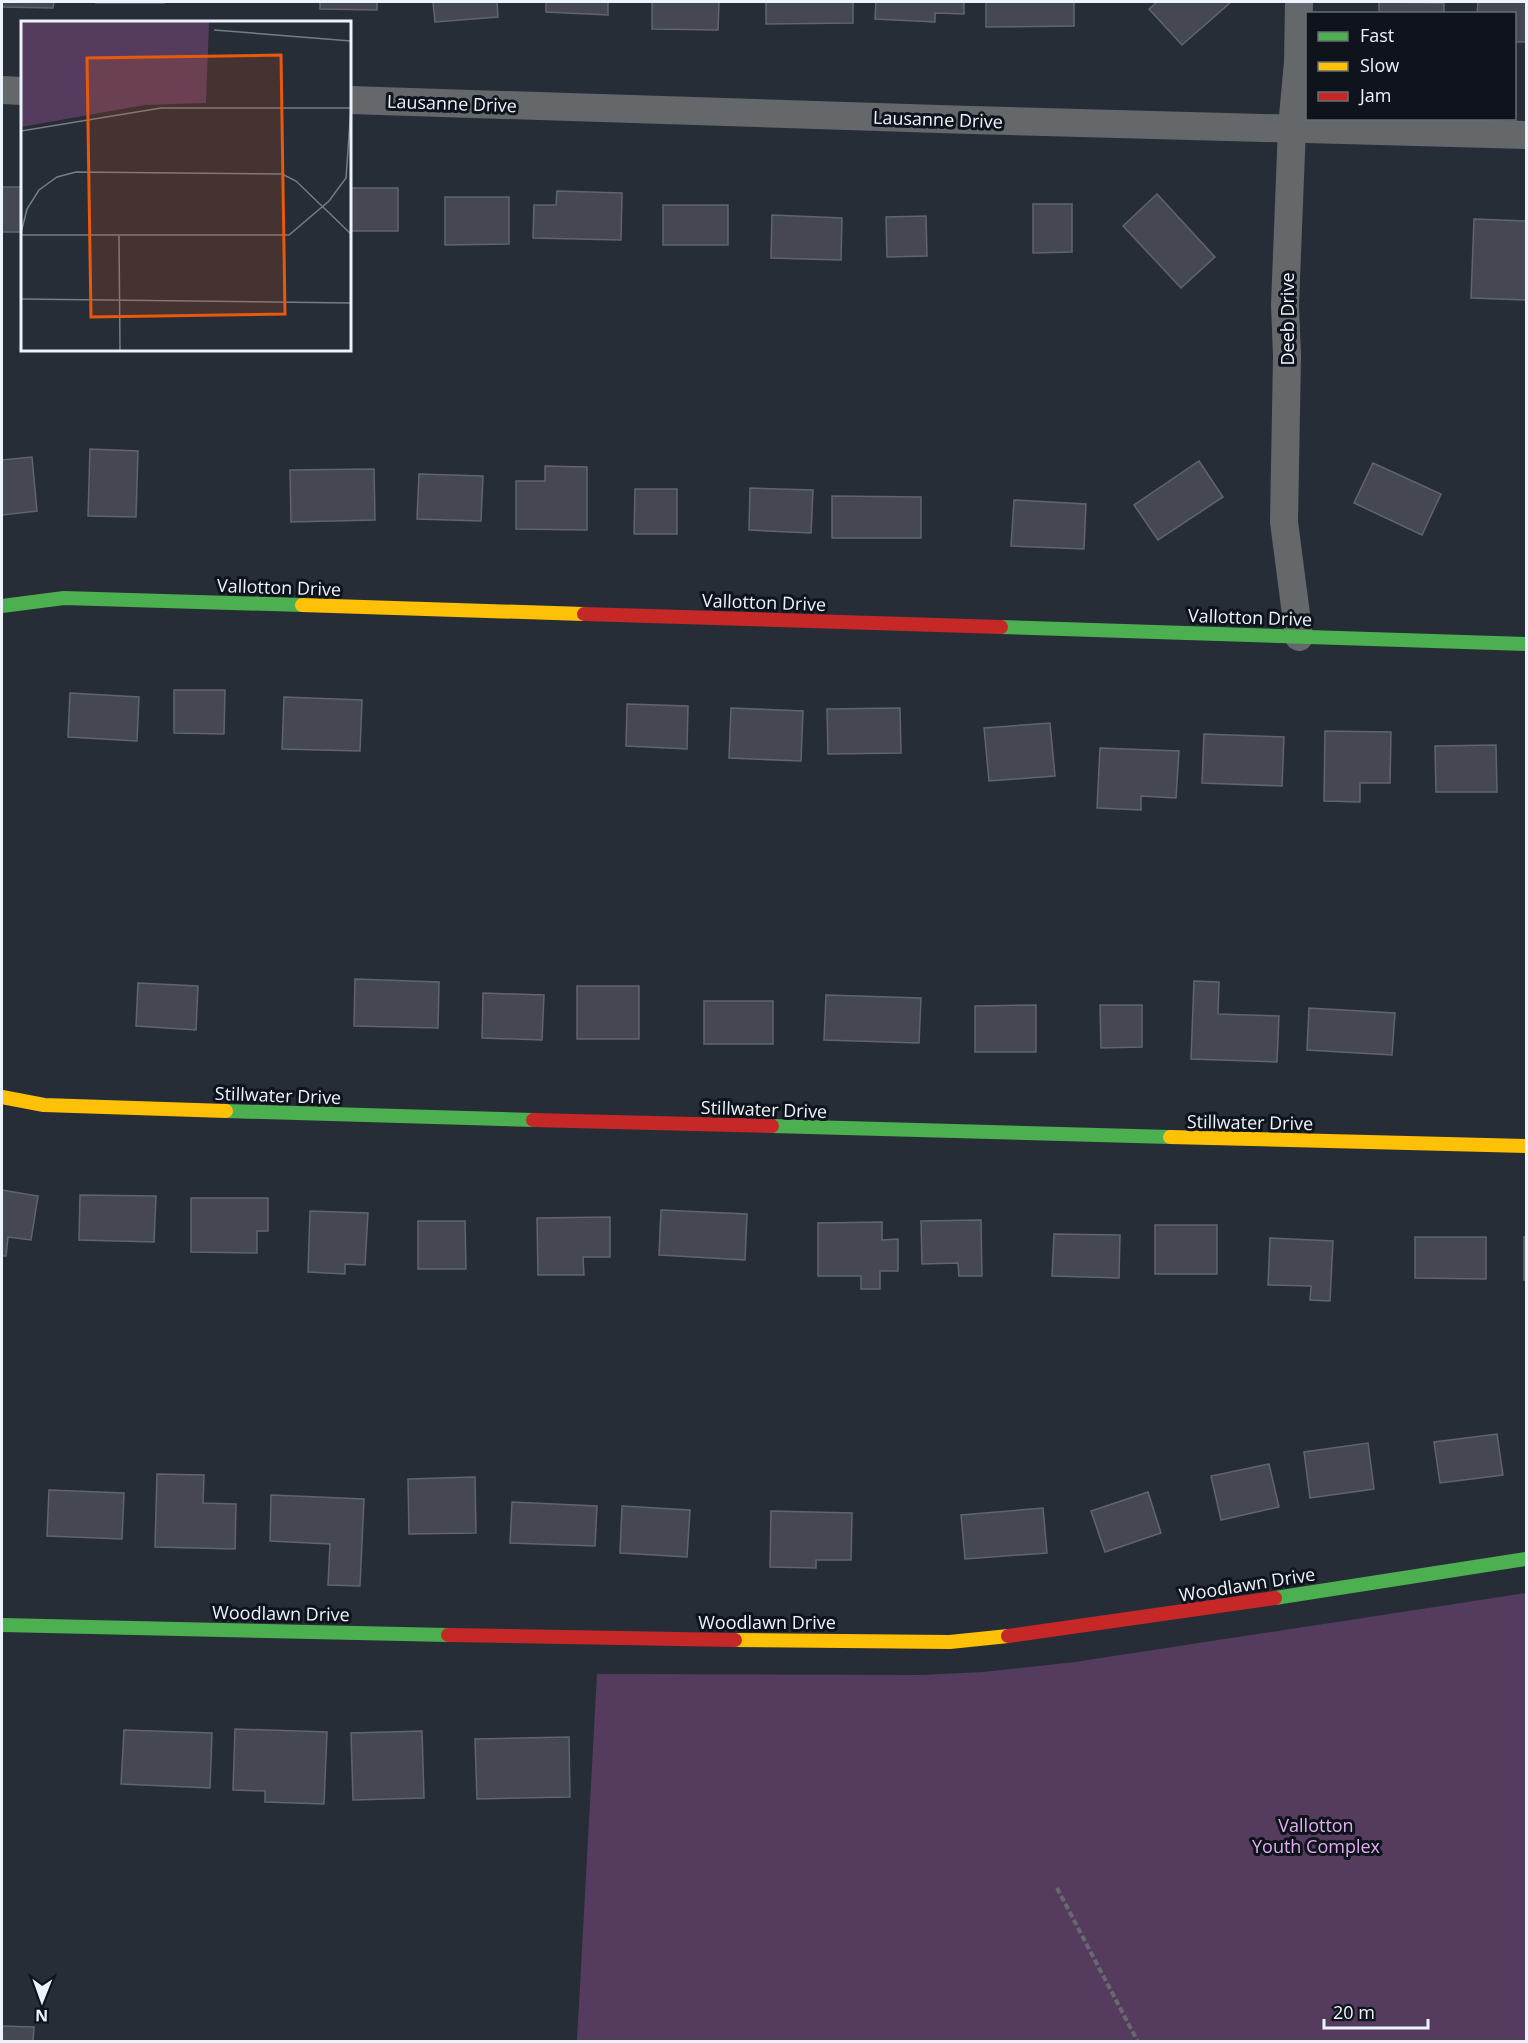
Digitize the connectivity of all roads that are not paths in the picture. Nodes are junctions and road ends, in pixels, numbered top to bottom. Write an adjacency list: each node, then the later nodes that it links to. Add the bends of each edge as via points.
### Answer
1 (1299, 2): 5 (street, Deeb Drive)
2 (2, 90): 3 (street)
3 (21, 91)
4 (351, 100): 5 (street, Lausanne Drive)
5 (1293, 128): 6 (street, Lausanne Drive); 8 (street, Deeb Drive, via 1285,305 1284,522)
6 (1527, 135)
7 (2, 606): 8 (street, Vallotton Drive, via 64,598)
8 (1299, 637): 9 (street, Vallotton Drive)
9 (1527, 644)
10 (2, 1097): 11 (street, Stillwater Drive, via 44,1105 332,1115)
11 (1527, 1146)
12 (1527, 1559): 13 (street, Woodlawn Drive, via 1033,1634 950,1642 664,1640)
13 (2, 1625)

